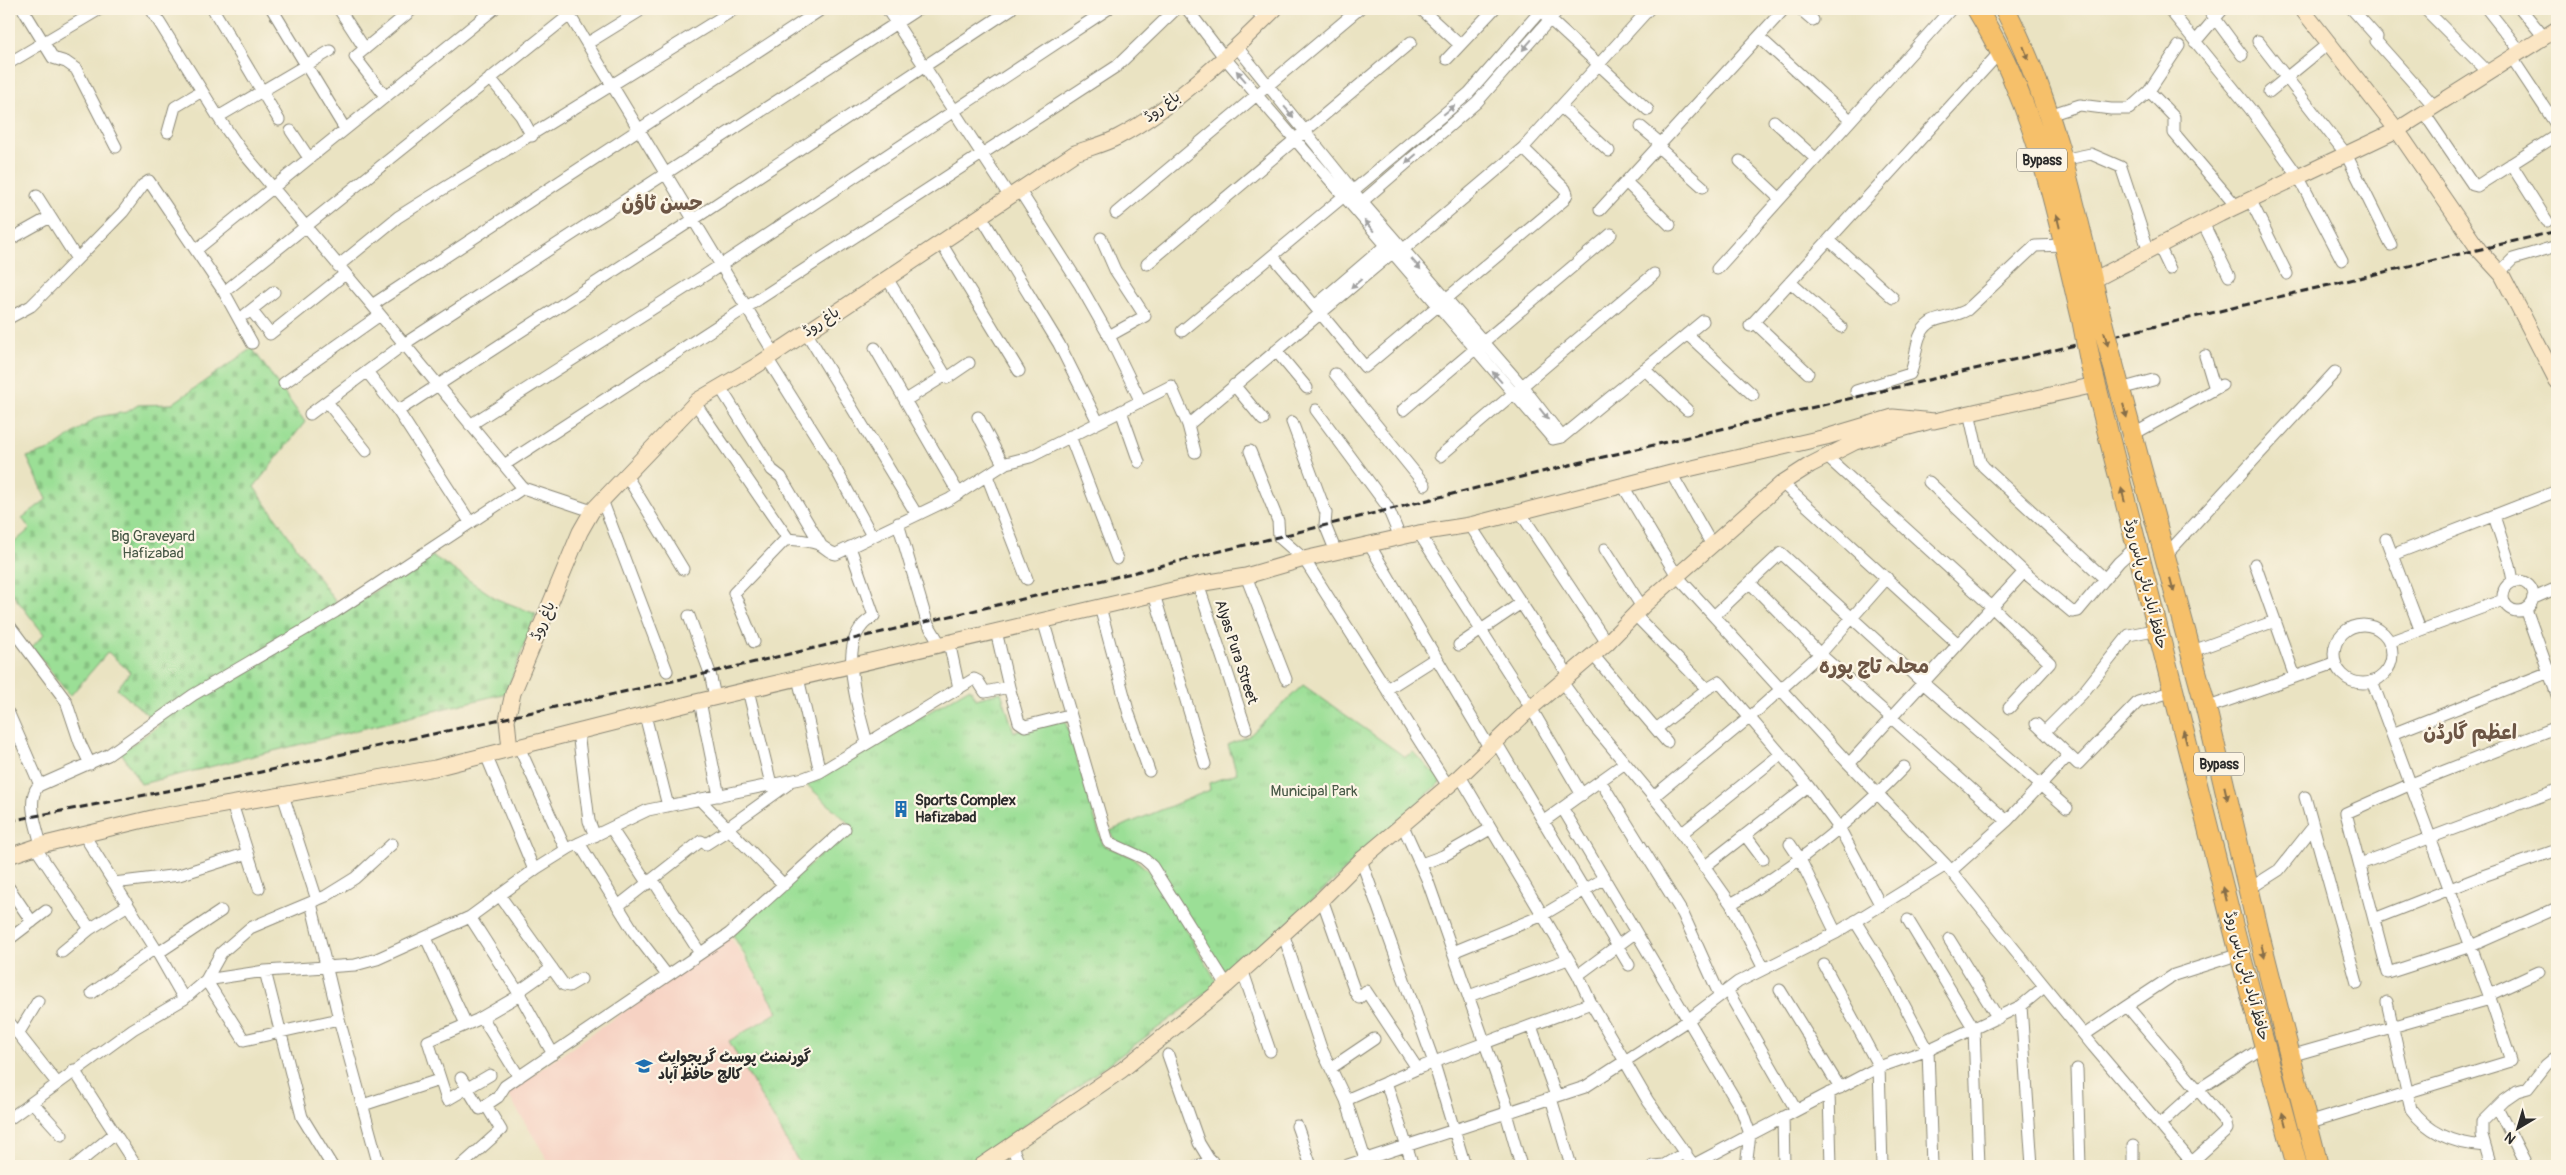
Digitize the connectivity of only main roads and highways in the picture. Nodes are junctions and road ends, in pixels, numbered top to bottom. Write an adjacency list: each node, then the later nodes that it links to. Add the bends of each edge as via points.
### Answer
1 (1978, 9): 3 (highway, حافظ آباد بائی پاس روڈ / Bypass, one-way to 1, via 2064,245 2050,185 2033,134 2001,51)
2 (2005, 9): 3 (highway, حافظ آباد بائی پاس روڈ / Bypass, one-way to 3, via 2049,115 2062,160)
3 (2084, 286): 4 (highway, حافظ آباد بائی پاس روڈ / Bypass)
4 (2091, 316): 5 (highway, حافظ آباد بائی پاس روڈ / Bypass, one-way to 4, bridge, via 2093,376); 6 (highway, حافظ آباد بائی پاس روڈ / Bypass, one-way to 6, bridge, via 2113,364 2206,708)
5 (2297, 1166)
6 (2318, 1166)

